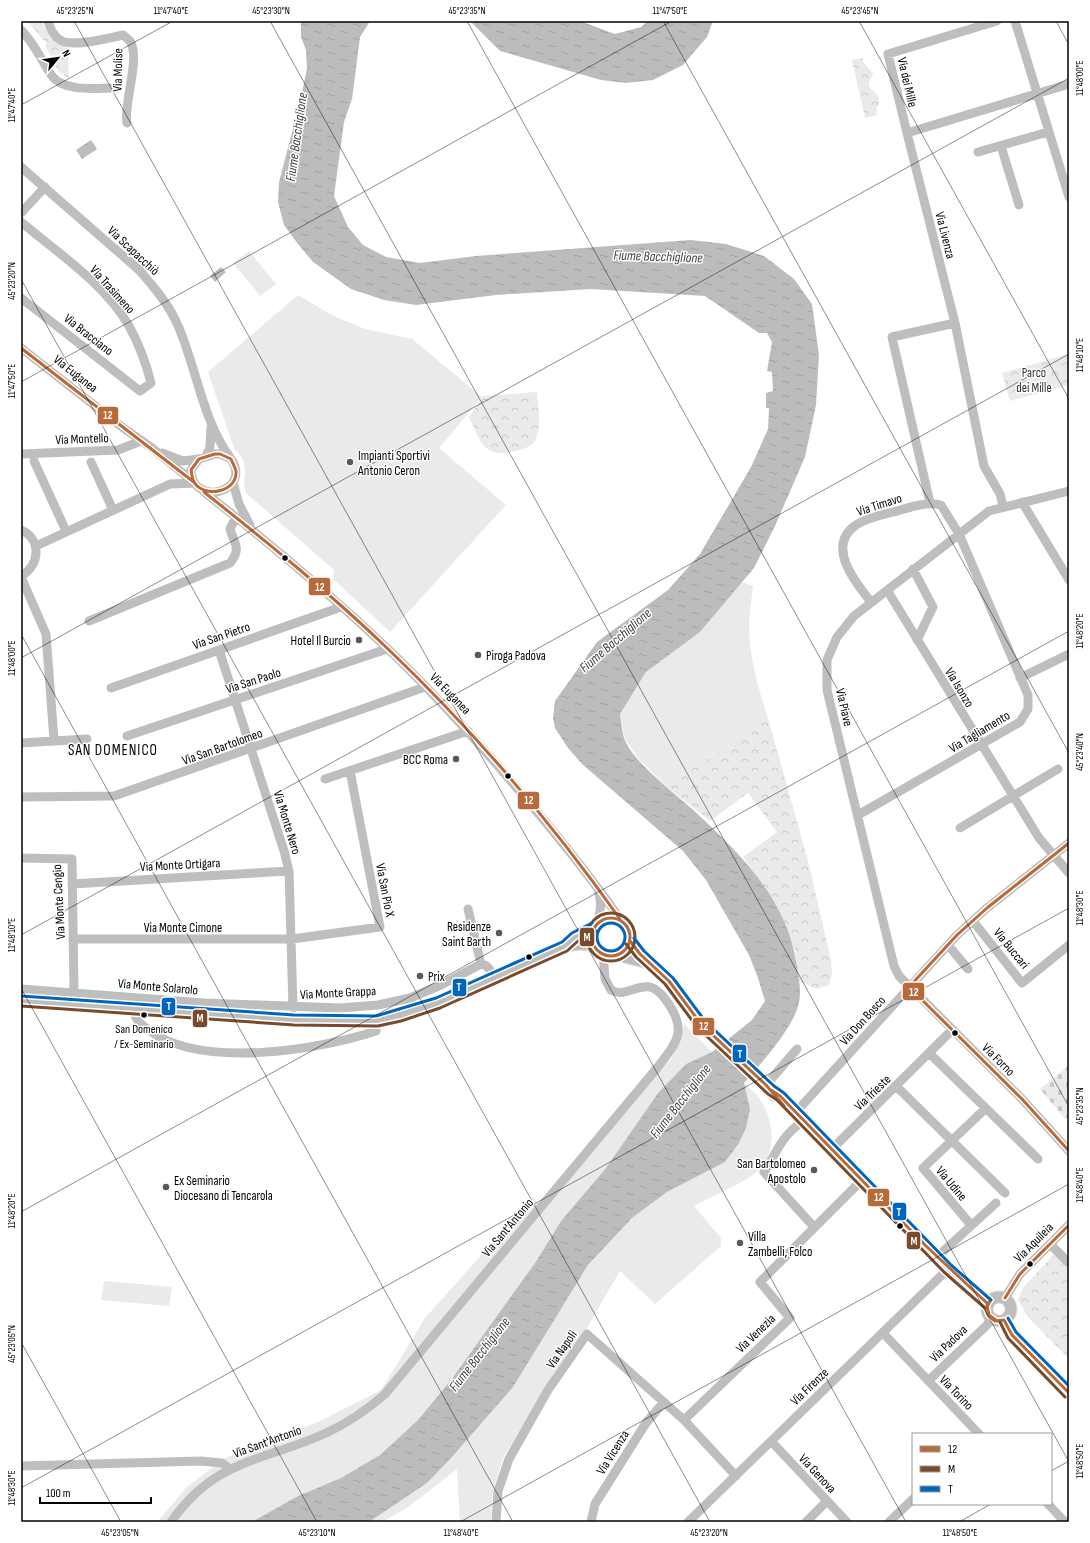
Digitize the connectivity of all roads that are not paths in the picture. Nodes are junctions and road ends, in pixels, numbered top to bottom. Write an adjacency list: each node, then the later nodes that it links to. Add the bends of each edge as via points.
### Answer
1 (48, 21): 8 (street, Via Molise, via 55,36 70,43 122,35 130,40 132,81)
2 (998, 21): 10 (street, Via dei Mille, via 888,54)
3 (1015, 21): 7 (street)
4 (21, 30): 6 (street, via 36,46 52,76 58,81 81,88)
5 (1069, 84): 7 (street)
6 (113, 88)
7 (1037, 94): 9 (street); 10 (street)
8 (127, 123)
9 (1048, 132): 11 (street); 15 (street)
10 (908, 133): 20 (street, Via Livenza)
11 (1001, 146): 12 (street); 16 (street)
12 (978, 152)
13 (21, 167): 14 (street, Via Scapacchiò)
14 (44, 187): 17 (street); 23 (street, Via Scapacchiò, via 140,270 155,288 179,327)
15 (1069, 197)
16 (1019, 206)
17 (21, 213)
18 (21, 222): 22 (street, Via Trasimeno, via 88,279 116,307 129,326 144,359 151,383)
19 (21, 298): 22 (street, Via Bracciano)
20 (955, 323): 37 (street, via 892,337); 39 (street, Via Livenza, via 984,466 1000,494)
21 (21, 348): 24 (street, Via Euganea)
22 (140, 391)
23 (211, 422): 27 (street, Via Scapacchiò); 28 (street, Via Scapacchiò, via 210,447)
24 (141, 441): 25 (street, Via Euganea); 26 (street, Via Montello, via 118,450)
25 (152, 448): 28 (street, Via Euganea, via 184,461); 31 (street, Via Euganea); 34 (street, via 171,470 173,477)
26 (21, 454)
27 (231, 459): 28 (street, Via Euganea, via 220,454); 33 (street, Via Euganea, via 236,470)
28 (200, 460): 31 (street); 32 (street, via 192,470)
29 (34, 461): 43 (street)
30 (91, 462): 40 (street)
31 (182, 473): 32 (street, Via Euganea); 34 (street)
32 (194, 483): 34 (street); 36 (street, Via Euganea)
33 (233, 483): 36 (street, via 223,489); 45 (street, Via Euganea, via 243,514)
34 (170, 484): 40 (street)
35 (1069, 490): 38 (street, Via Piave)
36 (204, 492): 41 (street, Via Euganea)
37 (930, 502): 44 (street, via 941,505); 51 (street, Via Timavo, via 864,521 849,532 843,549 845,562 850,575)
38 (1022, 502): 39 (street, Via Piave); 49 (street)
39 (1003, 506): 44 (street, Via Piave, via 989,511)
40 (113, 510): 43 (street)
41 (236, 517): 45 (street, Via Euganea); 53 (street, via 230,529 237,547 236,555 230,563)
42 (21, 530): 46 (street, via 32,538)
43 (66, 532): 46 (street)
44 (959, 534): 47 (street, Via Piave); 58 (street, Via Tagliamento)
45 (262, 538): 52 (street, Via Euganea)
46 (36, 546): 48 (street, via 36,560)
47 (913, 570): 50 (street, Via Piave); 54 (street, via 933,607)
48 (21, 577): 65 (street, via 46,634)
49 (1069, 580)
50 (887, 590): 51 (street, Via Piave); 54 (street, Via Isonzo)
51 (871, 602): 74 (street, Via Piave, via 854,616 837,637 827,660 827,690)
52 (340, 607): 55 (street, Via Euganea); 56 (street, Via San Pietro)
53 (89, 621)
54 (917, 640): 67 (street, Via Isonzo)
55 (387, 649): 59 (street, Via Euganea); 61 (street, Via San Paolo)
56 (219, 650): 60 (street, Via San Pietro); 61 (street, Via Monte Nero)
57 (1069, 654): 58 (street)
58 (1020, 678): 67 (street, Via Tagliamento, via 1028,695 1028,709 1020,722)
59 (426, 687): 62 (street, Via Euganea); 68 (street, Via San Bartolomeo)
60 (111, 688)
61 (235, 700): 63 (street, Via San Paolo); 68 (street, Via Monte Nero)
62 (468, 731): 70 (street); 82 (street, Via Euganea, via 566,846)
63 (127, 736)
64 (87, 739): 65 (street)
65 (54, 740): 66 (street)
66 (21, 743)
67 (981, 746): 73 (street, Via Isonzo); 74 (street, Via Tagliamento)
68 (251, 749): 72 (street, Via San Bartolomeo, via 114,796); 79 (street, Via Monte Nero)
69 (1058, 769): 73 (street)
70 (350, 771): 71 (street); 87 (street, Via San Pio X, via 380,927)
71 (325, 779)
72 (21, 797)
73 (1014, 797): 75 (street); 77 (street, Via Isonzo, via 1038,838)
74 (858, 816): 103 (street, Via Piave, via 894,966)
75 (960, 828)
76 (1069, 843): 77 (street, Via Don Bosco)
77 (1053, 856): 80 (street, Via Isonzo); 85 (street, Via Don Bosco)
78 (21, 858): 81 (street, Via Monte Cengio, via 72,859)
79 (289, 871): 81 (street, Via Monte Ortigara); 87 (street, Via Monte Nero)
80 (1069, 873)
81 (72, 884): 88 (street, Via Monte Cengio)
82 (598, 889): 84 (street, Via Euganea); 86 (street, Via Euganea, via 601,909)
83 (468, 909): 96 (street)
84 (620, 919): 86 (main road, via 608,918); 89 (main road, Via Euganea, via 630,931)
85 (973, 921): 91 (street, Via Don Bosco); 93 (street, Via Buccari, via 1022,982)
86 (596, 925): 90 (main road, Via Euganea, via 592,936); 92 (main road, Via Monte Grappa)
87 (292, 939): 88 (street, Via Monte Cimone); 109 (street, Via Monte Nero)
88 (73, 940): 105 (street, Via Monte Cengio)
89 (630, 941): 95 (main road, via 626,950); 97 (main road, Via Euganea)
90 (594, 945): 92 (main road, Via Monte Grappa); 94 (main road)
91 (948, 945): 100 (street); 103 (street, Via Don Bosco)
92 (565, 946): 101 (main road, Via Monte Grappa)
93 (1069, 946)
94 (603, 954): 95 (main road, Via Euganea); 99 (street, Via Sant'Antonio)
95 (616, 955): 97 (main road, Via Euganea); 99 (street, via 607,962)
96 (481, 964): 98 (street, Via Monte Grappa); 101 (street, via 490,969)
97 (650, 964): 117 (main road, Via Euganea, via 669,981 701,1024)
98 (473, 970): 102 (street); 109 (street, Via Monte Grappa, via 410,998 378,1005)
99 (603, 970): 148 (street, Via Sant'Antonio, via 607,985 616,993 649,986 658,990 675,1014 679,1031 675,1042 657,1068 385,1394 370,1408 324,1434)
100 (968, 970)
101 (494, 978): 102 (main road, Via Monte Grappa)
102 (480, 985): 113 (main road, Via Monte Grappa, via 418,1011)
103 (909, 987): 114 (street, Via Forno); 120 (street, Via Don Bosco)
104 (21, 989): 105 (street, Via Monte Solarolo)
105 (74, 992): 106 (street, Via Monte Solarolo)
106 (115, 995): 108 (street, Via Monte Solarolo); 110 (street)
107 (21, 1001): 110 (main road, Via Monte Grappa)
108 (219, 1004): 109 (street, Via Monte Solarolo); 112 (street)
109 (294, 1008)
110 (115, 1009): 111 (main road, Via Monte Grappa)
111 (134, 1010): 112 (main road, Via Monte Grappa); 113 (street, via 134,1015 142,1025 164,1040 180,1046 231,1053 276,1051 324,1044 376,1031)
112 (218, 1015): 113 (main road, Via Monte Grappa, via 318,1021)
113 (377, 1021)
114 (952, 1030): 116 (street, Via Trieste); 123 (street, Via Forno, via 1022,1099)
115 (797, 1049): 117 (street)
116 (929, 1053): 118 (street, Via Trieste); 119 (street)
117 (766, 1085): 120 (main road); 121 (main road)
118 (896, 1086): 122 (street); 124 (street, Via Trieste)
119 (985, 1109): 122 (street); 125 (street)
120 (796, 1112): 124 (main road)
121 (801, 1123): 124 (main road, via 830,1151); 131 (street, via 783,1139 764,1172)
122 (950, 1140): 127 (street); 129 (street, Via Udine, via 923,1168)
123 (1069, 1151)
124 (836, 1153): 126 (main road)
125 (1038, 1159)
126 (861, 1181): 131 (street, Via Venezia); 133 (main road)
127 (1005, 1193)
128 (996, 1203): 129 (street)
129 (971, 1225): 133 (street)
130 (1069, 1225): 132 (street, Via Aquileia)
131 (814, 1227): 144 (street, Via Venezia, via 760,1282 790,1318)
132 (1050, 1244): 134 (street); 136 (street, Via Aquileia, via 1020,1274)
133 (937, 1257): 135 (main road)
134 (1069, 1263)
135 (948, 1269): 137 (main road); 140 (street, Via Firenze)
136 (1005, 1298): 137 (main road, via 995,1297); 138 (main road, via 1010,1304 1011,1311)
137 (988, 1304): 139 (main road)
138 (1004, 1320): 139 (main road); 142 (main road, via 1012,1335)
139 (989, 1322): 141 (street, Via Padova)
140 (883, 1333): 141 (street, Via Torino); 146 (street, Via Firenze)
141 (928, 1381): 145 (street, Via Torino)
142 (1069, 1392)
143 (664, 1402): 144 (street, Via Napoli); 154 (street, Via Napoli, via 587,1334 548,1390 508,1460 498,1491); 155 (street, Via Vicenza, via 646,1423 595,1504)
144 (684, 1420): 149 (street, Via Napoli)
145 (978, 1433)
146 (771, 1441): 149 (street, Via Firenze); 151 (street, Via Genova)
147 (21, 1466): 148 (street, Via Sant'Antonio, via 201,1461 222,1463)
148 (230, 1468): 153 (street, Via Sant'Antonio, via 192,1497)
149 (736, 1476): 156 (street, Via Firenze)
150 (912, 1500): 159 (street)
151 (827, 1501): 157 (street); 158 (street, Via Genova)
152 (1049, 1505): 160 (street)
153 (171, 1522)
154 (496, 1522)
155 (591, 1522)
156 (688, 1522)
157 (806, 1522)
158 (847, 1522)
159 (889, 1522)
160 (1065, 1522)

